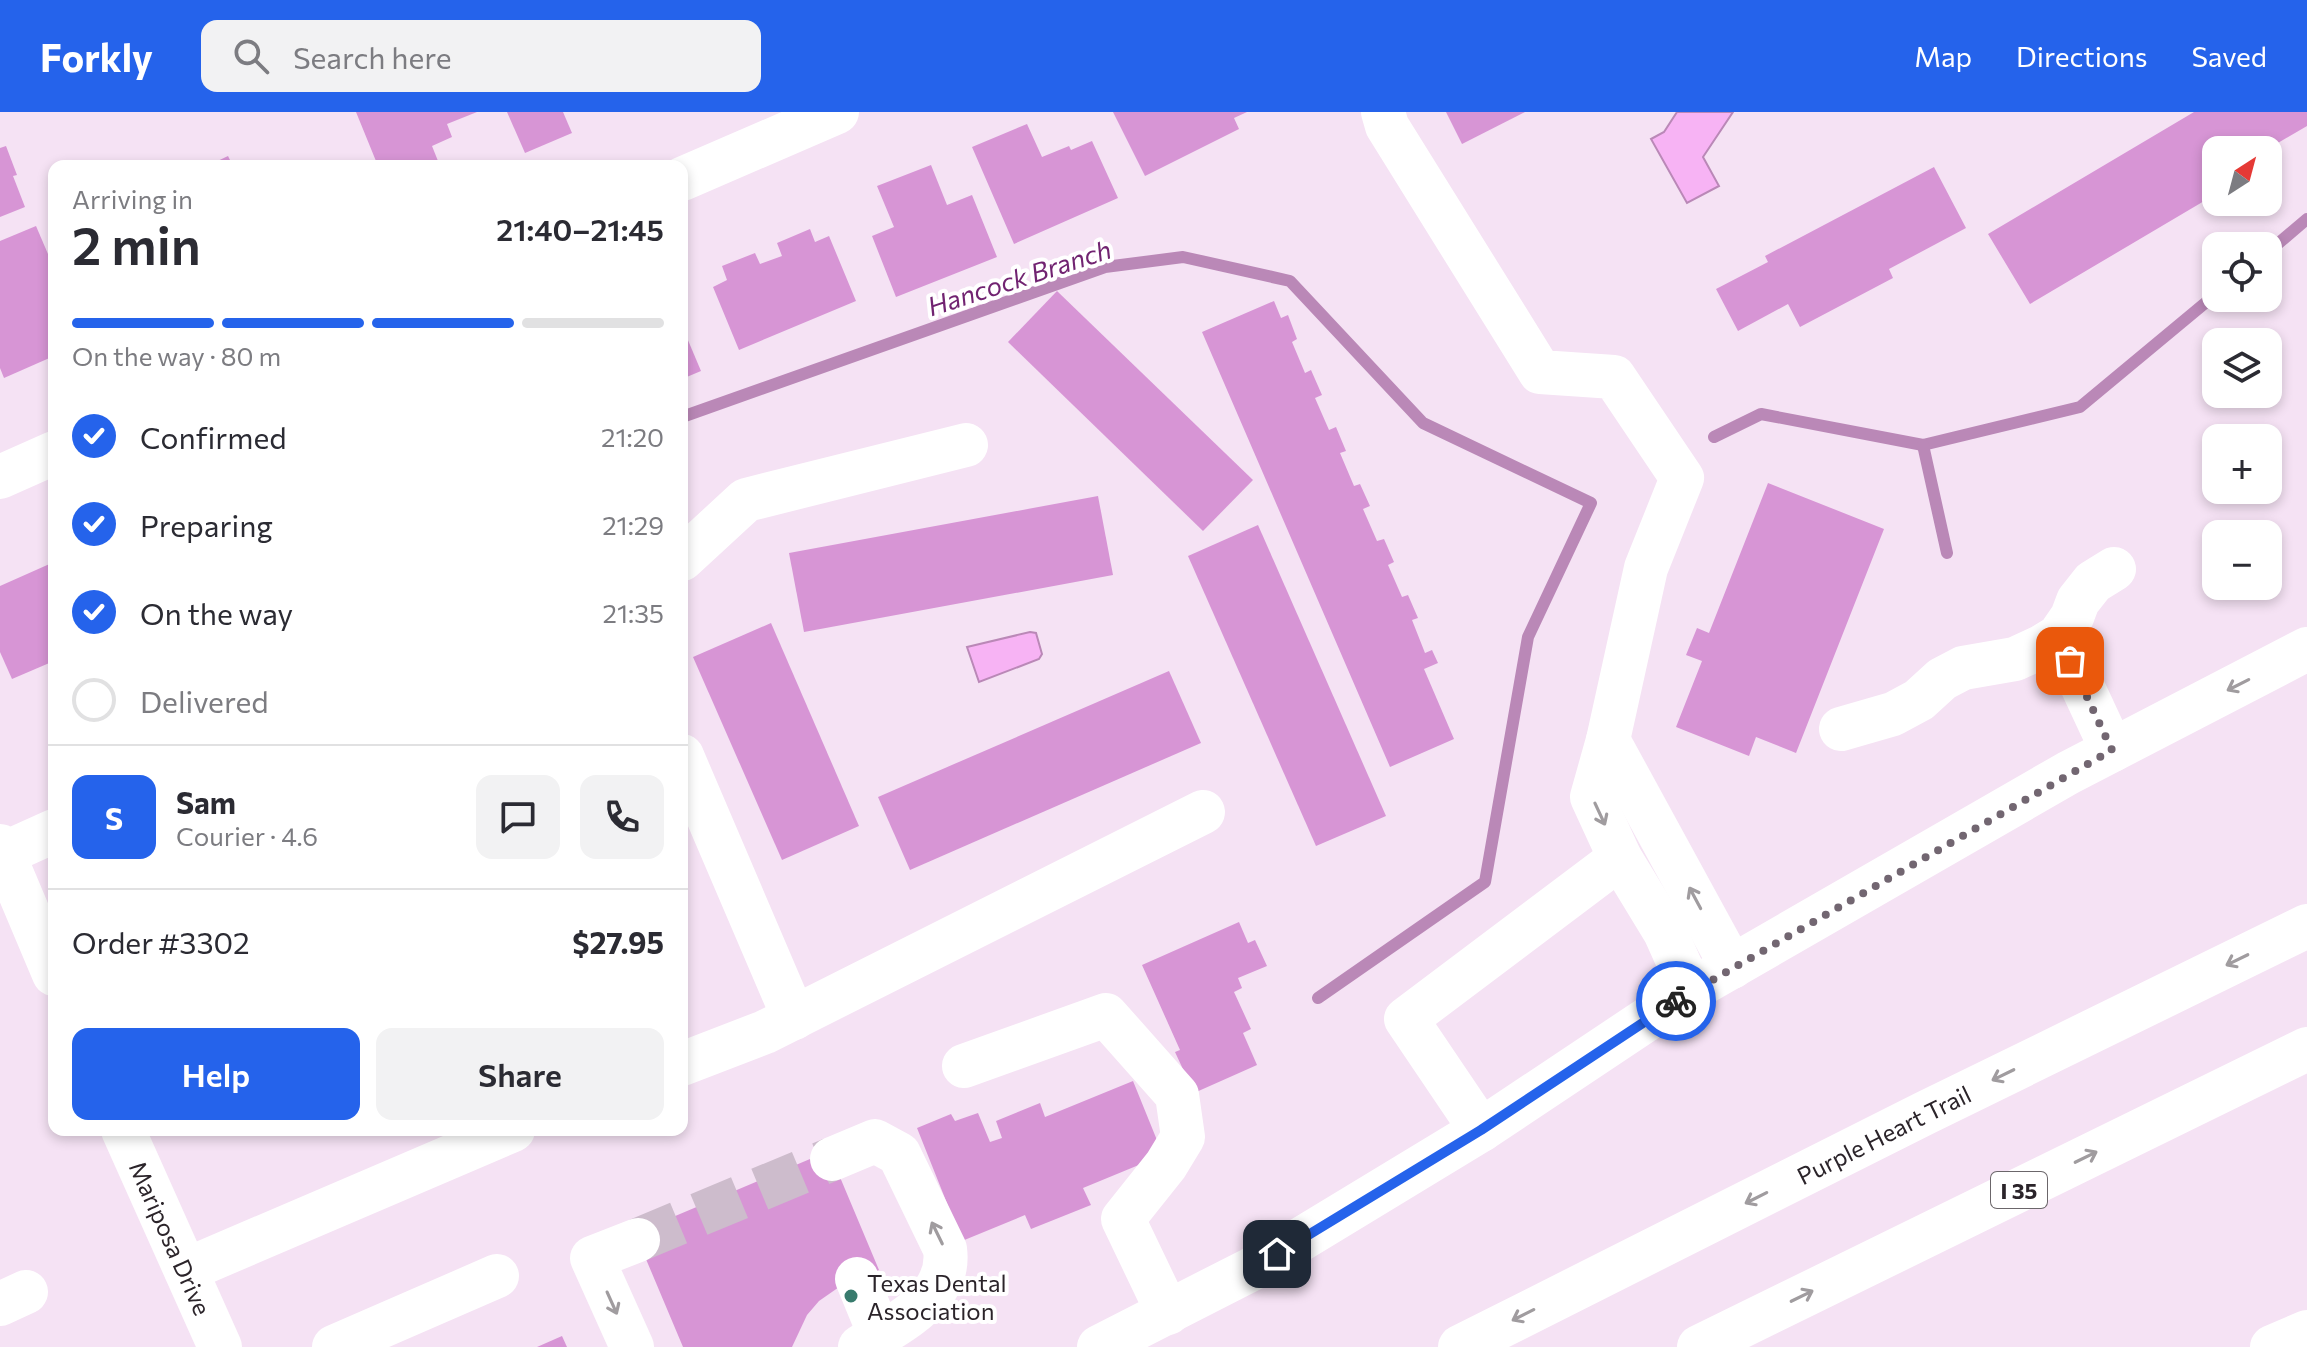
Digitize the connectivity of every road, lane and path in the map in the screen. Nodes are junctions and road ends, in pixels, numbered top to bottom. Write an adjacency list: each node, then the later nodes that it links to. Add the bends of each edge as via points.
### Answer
1 (837, 112): 3 (main road)
2 (1383, 112): 12 (main road, via 1540,372 1614,377 1682,478 1646,568)
3 (688, 176)
4 (966, 445): 7 (main road, via 746,500)
5 (48, 456): 6 (main road)
6 (0, 477)
7 (688, 553)
8 (2114, 569): 9 (main road, via 2093,582)
9 (2059, 636): 11 (main road, via 2015,659 1963,668 1893,714); 13 (main road)
10 (2307, 649): 13 (main road, one-way to 13)
11 (1841, 729)
12 (1608, 740): 18 (main road, one-way to 18, via 1592,797); 22 (main road, one-way to 12)
13 (2112, 750): 22 (main road)
14 (688, 770): 24 (main road)
15 (1203, 812): 24 (main road)
16 (48, 833): 17 (main road)
17 (2, 850): 19 (main road)
18 (1620, 858): 23 (main road, via 1665,932); 28 (main road, via 1406,1019)
19 (15, 926): 21 (main road)
20 (2307, 926): 44 (main road, Purple Heart Trail, one-way to 44)
21 (48, 967)
22 (1732, 967): 23 (main road)
23 (1691, 990): 28 (main road)
24 (794, 1018): 26 (main road)
25 (2307, 1049): 39 (main road, I 35, one-way to 25)
26 (688, 1062)
27 (964, 1066): 36 (main road, via 1106,1015 1177,1095 1183,1137 1123,1219)
28 (1481, 1130): 36 (main road, via 1252,1269)
29 (126, 1136): 33 (main road, Mariposa Drive)
30 (499, 1136): 33 (main road)
31 (832, 1159): 38 (main road, one-way to 31, via 915,1312 942,1283 948,1265 945,1249 899,1154 875,1141)
32 (638, 1240): 42 (main road, one-way to 42, via 592,1258)
33 (186, 1270): 40 (main road, Mariposa Drive)
34 (497, 1276): 41 (main road)
35 (857, 1279): 38 (main road)
36 (1168, 1313): 43 (main road)
37 (2307, 1332): 45 (main road)
38 (870, 1341)
39 (1713, 1342)
40 (220, 1347)
41 (334, 1347)
42 (632, 1347)
43 (1099, 1347)
44 (1460, 1347)
45 (2272, 1347)

